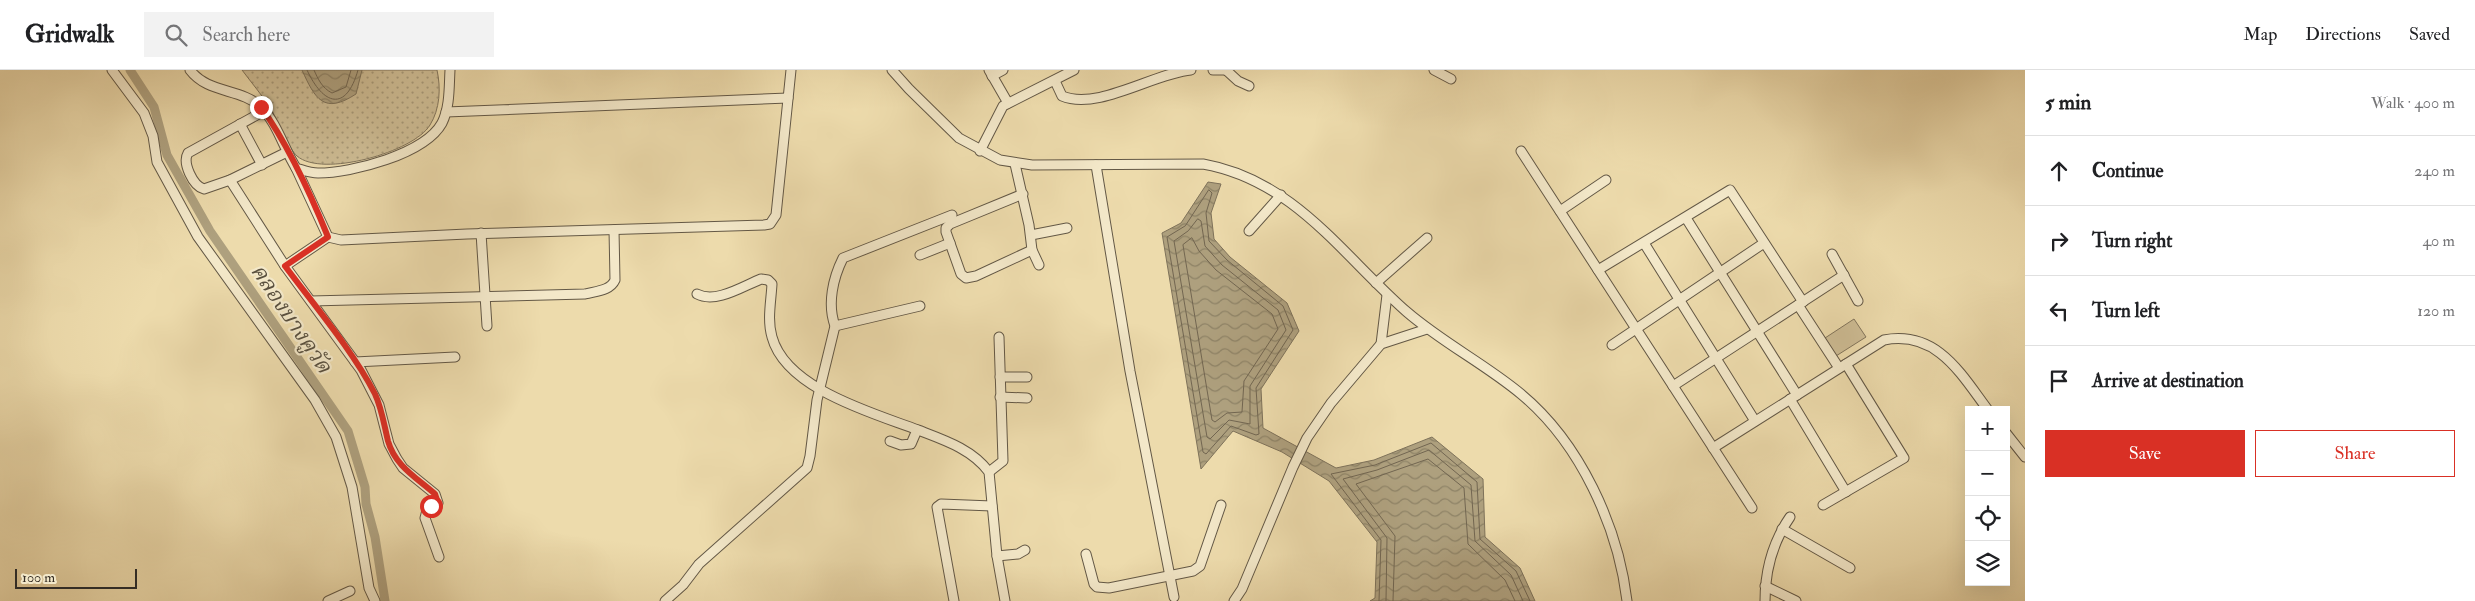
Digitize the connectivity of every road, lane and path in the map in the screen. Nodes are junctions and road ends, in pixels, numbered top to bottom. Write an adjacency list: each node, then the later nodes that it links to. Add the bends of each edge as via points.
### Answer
1 (112, 70): 107 (street, via 144,113 153,136 157,162 198,237 315,400 336,437 352,487 369,588)
2 (190, 70): 19 (street, via 210,86 248,99)
3 (450, 70): 20 (street)
4 (792, 70): 17 (street)
5 (892, 70): 22 (street, via 959,138)
6 (1003, 70): 12 (street)
7 (1074, 70): 15 (street)
8 (1191, 70): 13 (street)
9 (1212, 70): 10 (street)
10 (1227, 70): 16 (street)
11 (1434, 70): 14 (street)
12 (990, 73): 18 (street)
13 (1162, 73): 15 (street, via 1116,94 1083,99 1062,96)
14 (1451, 79)
15 (1055, 80): 18 (street)
16 (1248, 86)
17 (788, 98): 20 (street); 37 (street, via 776,215 770,224)
18 (1005, 105): 22 (street, via 992,123)
19 (264, 111): 21 (street); 24 (street)
20 (446, 112): 28 (street, via 441,124 421,144 392,158 333,172 316,173)
21 (240, 124): 26 (street); 29 (street, via 188,154 185,159 200,188)
22 (980, 151): 25 (street)
23 (1521, 151): 33 (street)
24 (287, 152): 26 (street); 28 (street)
25 (1015, 164): 27 (street); 31 (street)
26 (262, 165): 29 (street)
27 (1096, 165): 32 (street, via 1203,164 1223,167 1253,178); 102 (street, via 1130,371)
28 (296, 168): 41 (street)
29 (230, 180): 49 (street)
30 (1606, 180): 33 (street)
31 (1023, 194): 40 (street); 43 (street, via 947,226)
32 (1281, 195): 38 (street); 54 (street)
33 (1560, 211): 51 (street)
34 (952, 215): 64 (street, via 843,258 831,294)
35 (1686, 218): 44 (street); 45 (street, via 1730,190); 52 (street)
36 (1067, 228): 40 (street)
37 (614, 230): 39 (street); 57 (street, via 615,280 606,289 585,294)
38 (1250, 231)
39 (481, 233): 41 (street, via 342,240); 57 (street)
40 (1031, 235): 46 (street)
41 (328, 237): 49 (street)
42 (1427, 238): 54 (street)
43 (950, 243): 46 (street, via 961,274 966,278); 48 (street)
44 (1644, 243): 51 (street); 58 (street)
45 (1764, 243): 52 (street); 61 (street)
46 (1032, 250): 50 (street)
47 (1832, 254): 53 (street)
48 (920, 255)
49 (285, 266): 59 (street)
50 (1039, 266)
51 (1598, 270): 65 (street)
52 (1720, 272): 58 (street); 67 (street)
53 (1844, 275): 60 (street); 61 (street)
54 (1376, 283): 56 (street)
55 (696, 294): 78 (street, via 717,297 761,279 768,280 772,284 772,338 788,368)
56 (1387, 295): 66 (street); 69 (street)
57 (484, 296): 59 (street); 63 (street)
58 (1679, 300): 65 (street); 72 (street)
59 (310, 301): 73 (street)
60 (1858, 301)
61 (1801, 303): 67 (street); 74 (street)
62 (920, 306): 64 (street)
63 (487, 326)
64 (835, 326): 78 (street)
65 (1635, 328): 70 (street); 77 (street)
66 (1427, 329): 69 (street); 112 (street, via 1478,361 1522,395 1546,418 1566,445 1592,489 1617,550)
67 (1757, 331): 72 (street); 80 (street)
68 (999, 337): 75 (street)
69 (1382, 344): 111 (street, via 1331,403 1307,438)
70 (1612, 345)
71 (455, 357): 73 (street)
72 (1715, 358): 77 (street); 83 (street)
73 (355, 362): 100 (street, via 375,394 389,444 397,459 438,499 438,503 426,510 425,518)
74 (1843, 366): 80 (street); 82 (street, via 1884,340 1914,340 1939,350 1949,358); 90 (street, via 1904,458)
75 (1000, 377): 76 (street); 79 (street)
76 (1027, 377)
77 (1673, 386): 87 (street)
78 (817, 389): 84 (street); 108 (street, via 807,468 699,564)
79 (1000, 397): 81 (street); 89 (street, via 1003,461)
80 (1794, 397): 83 (street); 90 (street)
81 (1027, 398)
82 (1985, 406)
83 (1754, 422): 87 (street)
84 (917, 430): 86 (street, via 911,444); 89 (street, via 949,441 981,461)
85 (2010, 438): 88 (street)
86 (890, 441)
87 (1713, 448): 94 (street)
88 (2025, 457)
89 (988, 472): 93 (street)
90 (1846, 492): 92 (street)
91 (1221, 505): 102 (street, via 1200,566)
92 (1823, 505)
93 (992, 506): 99 (street); 109 (street, via 941,504 936,508)
94 (1752, 508)
95 (1790, 517): 96 (street)
96 (1782, 529): 101 (street); 103 (street, via 1774,546)
97 (1025, 550): 99 (street)
98 (1086, 554): 102 (street, via 1097,587 1109,588)
99 (997, 556): 110 (street)
100 (439, 557)
101 (1850, 568)
102 (1170, 575): 105 (street)
103 (1765, 586): 113 (street); 114 (street)
104 (350, 591): 106 (street)
105 (1174, 597)
106 (328, 601)
107 (375, 601)
108 (665, 601)
109 (954, 601)
110 (1005, 601)
111 (1234, 601)
112 (1627, 601)
113 (1765, 601)
114 (1796, 601)

